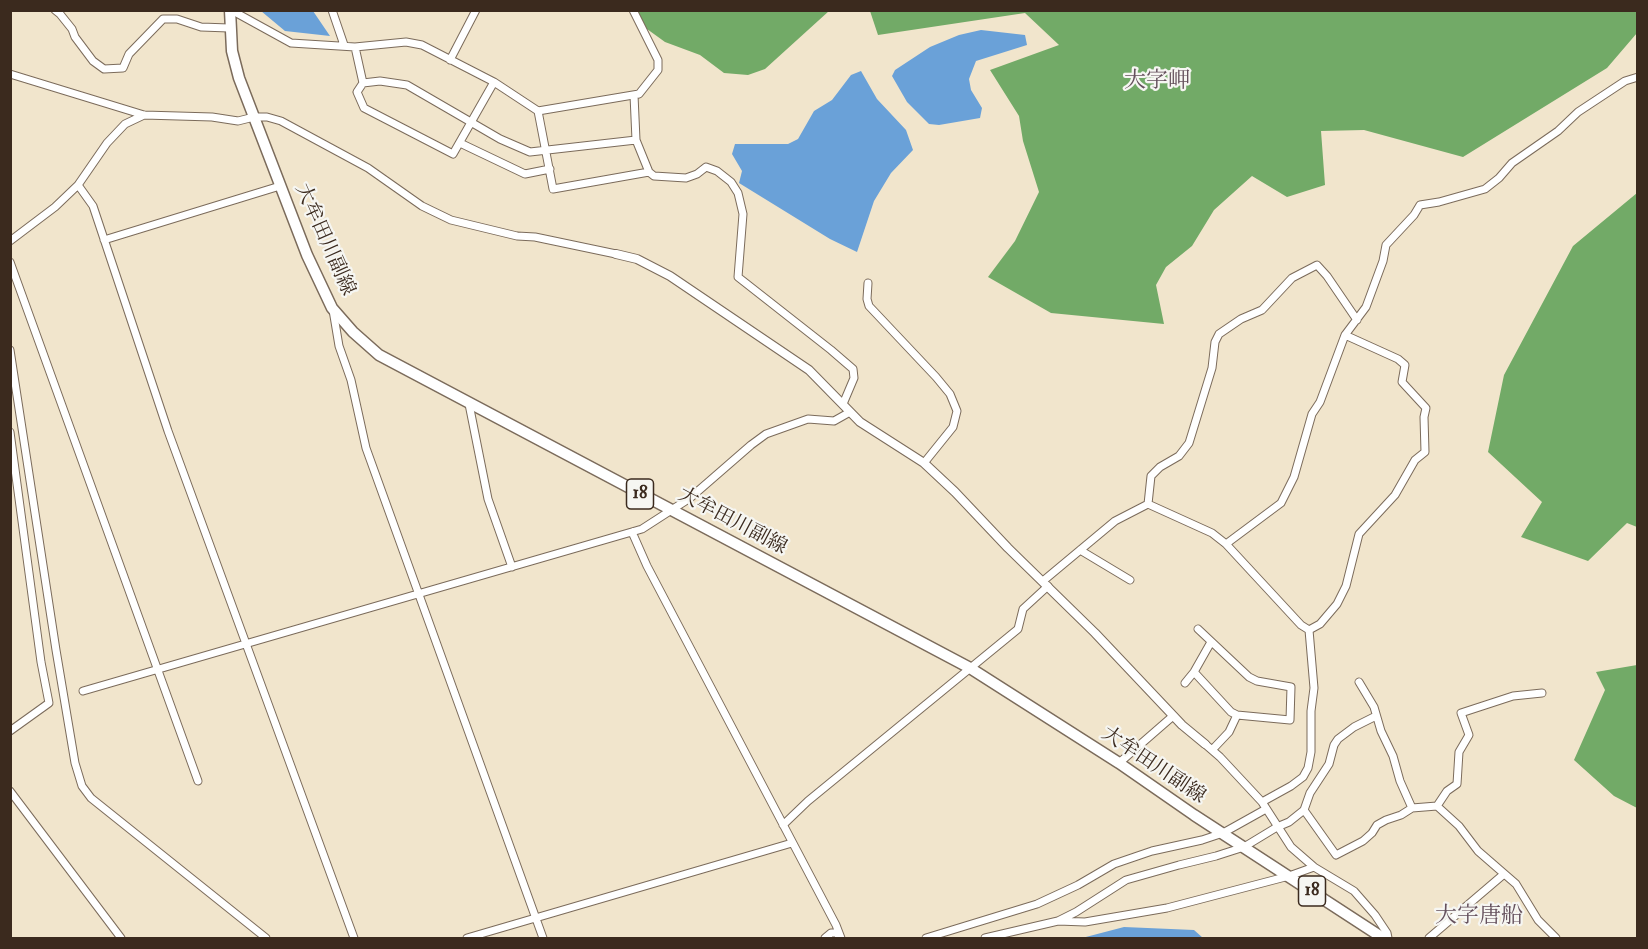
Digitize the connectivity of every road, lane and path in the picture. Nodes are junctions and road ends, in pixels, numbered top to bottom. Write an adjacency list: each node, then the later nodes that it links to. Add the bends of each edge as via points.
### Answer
1 (55, 10): 6 (street, via 104,69 123,68 129,54 163,19)
2 (230, 10): 6 (main road, 大牟田川副線 / 18); 7 (street, via 291,43)
3 (332, 10): 7 (street)
4 (476, 10): 9 (street)
5 (633, 10): 14 (street, via 658,60 657,70 639,94)
6 (229, 28): 17 (main road, 大牟田川副線 / 18, via 239,78)
7 (344, 45): 8 (street)
8 (355, 47): 9 (street, via 406,42 422,45); 13 (street)
9 (450, 60): 12 (street)
10 (10, 75): 16 (street)
11 (1638, 77): 32 (street, via 1625,81 1578,112 1485,189 1420,205 1386,245 1366,307)
12 (494, 82): 15 (street); 18 (street)
13 (363, 83): 18 (street, via 407,85); 20 (street, via 357,92 364,108 453,154)
14 (634, 95): 15 (street); 19 (street)
15 (538, 111): 21 (street)
16 (144, 115): 17 (street, via 238,121); 24 (street, via 125,124 107,143)
17 (254, 117): 25 (main road, 大牟田川副線 / 18); 28 (street, via 281,120 451,220)
18 (471, 122): 20 (street); 21 (street, via 530,152)
19 (636, 140): 21 (street); 23 (street)
20 (460, 143): 22 (street, via 525,174)
21 (547, 151): 22 (street)
22 (550, 170): 23 (street, via 553,189)
23 (649, 172): 36 (street, via 654,176 686,178 706,167 731,182 738,193 742,214 738,277 853,369 854,378)
24 (78, 185): 26 (street, via 93,206); 27 (street, via 41,220)
25 (280, 186): 26 (street); 31 (main road, 大牟田川副線 / 18)
26 (104, 240): 52 (street, via 168,431)
27 (10, 241)
28 (616, 254): 36 (street, via 638,259 670,276 809,370)
29 (10, 262): 54 (street)
30 (868, 283): 39 (street, via 869,306 936,377 957,411 953,427)
31 (332, 308): 35 (main road, 大牟田川副線 / 18, via 379,355); 48 (street, via 366,448)
32 (1357, 320): 33 (street); 40 (street, via 1317,265 1292,278 1262,310 1219,334 1188,443 1179,456 1151,476)
33 (1345, 335): 43 (street, via 1281,503); 50 (street, via 1405,365 1402,382 1426,408 1425,452 1415,460 1395,495 1359,534 1342,595 1320,624)
34 (10, 350): 85 (street, via 52,628 82,786 91,798)
35 (469, 404): 41 (main road, 大牟田川副線 / 18); 45 (street, via 488,499)
36 (843, 404): 37 (street)
37 (850, 412): 39 (street); 41 (street, via 834,421 808,419 766,434)
38 (10, 432): 63 (street, via 49,703)
39 (924, 463): 47 (street)
40 (1148, 504): 43 (street, via 1212,533); 44 (street, via 1115,521)
41 (672, 511): 42 (street); 53 (main road, 大牟田川副線 / 18)
42 (632, 532): 45 (street); 73 (street)
43 (1226, 544): 50 (street, via 1281,606)
44 (1080, 550): 46 (street); 47 (street)
45 (512, 567): 48 (street)
46 (1130, 580)
47 (1045, 584): 53 (street, via 1023,609 1018,629); 61 (street)
48 (418, 595): 52 (street); 81 (street)
49 (1198, 629): 51 (street)
50 (1309, 630): 68 (street, via 1314,688 1308,768 1292,786)
51 (1211, 642): 55 (street); 60 (street, via 1257,681 1291,687 1290,720)
52 (247, 644): 54 (street); 86 (street)
53 (970, 668): 65 (main road, 大牟田川副線 / 18); 73 (street)
54 (158, 670): 58 (street); 66 (street)
55 (1194, 672): 57 (street); 60 (street)
56 (1359, 682): 62 (street)
57 (1185, 683)
58 (83, 692)
59 (1542, 693): 69 (street, via 1513,696 1461,712 1469,735 1459,752 1456,784)
60 (1237, 715): 64 (street, via 1229,732)
61 (1173, 716): 64 (street); 65 (street)
62 (1376, 716): 70 (street); 72 (street, via 1338,739)
63 (10, 731)
64 (1208, 747): 68 (street)
65 (1119, 763): 75 (main road, 大牟田川副線 / 18)
66 (198, 781)
67 (10, 791): 84 (street)
68 (1262, 802): 71 (street)
69 (1437, 806): 70 (street); 79 (street)
70 (1412, 808): 72 (street, via 1377,825 1363,840 1336,855)
71 (1266, 809): 74 (street); 75 (street)
72 (1304, 810): 74 (street)
73 (783, 825): 76 (street)
74 (1277, 827): 77 (street); 78 (street, via 1291,847)
75 (1225, 834): 77 (main road, 大牟田川副線 / 18); 90 (street, via 1114,864 1037,904)
76 (792, 843): 81 (street); 83 (street)
77 (1242, 845): 80 (main road, 大牟田川副線 / 18); 82 (street, via 1216,856 1126,880)
78 (1314, 867): 80 (street); 92 (street, via 1354,891 1387,933)
79 (1504, 874): 93 (street); 94 (street, via 1516,884 1538,920)
80 (1288, 876): 82 (street, via 1167,908 1085,922); 92 (main road, 大牟田川副線 / 18)
81 (536, 919): 87 (street); 88 (street)
82 (1058, 921): 91 (street)
83 (840, 938): 89 (street, via 831,933)
84 (121, 939)
85 (266, 939)
86 (354, 939)
87 (467, 939)
88 (543, 939)
89 (825, 939)
90 (926, 939)
91 (985, 939)
92 (1385, 939)
93 (1429, 939)
94 (1556, 939)

